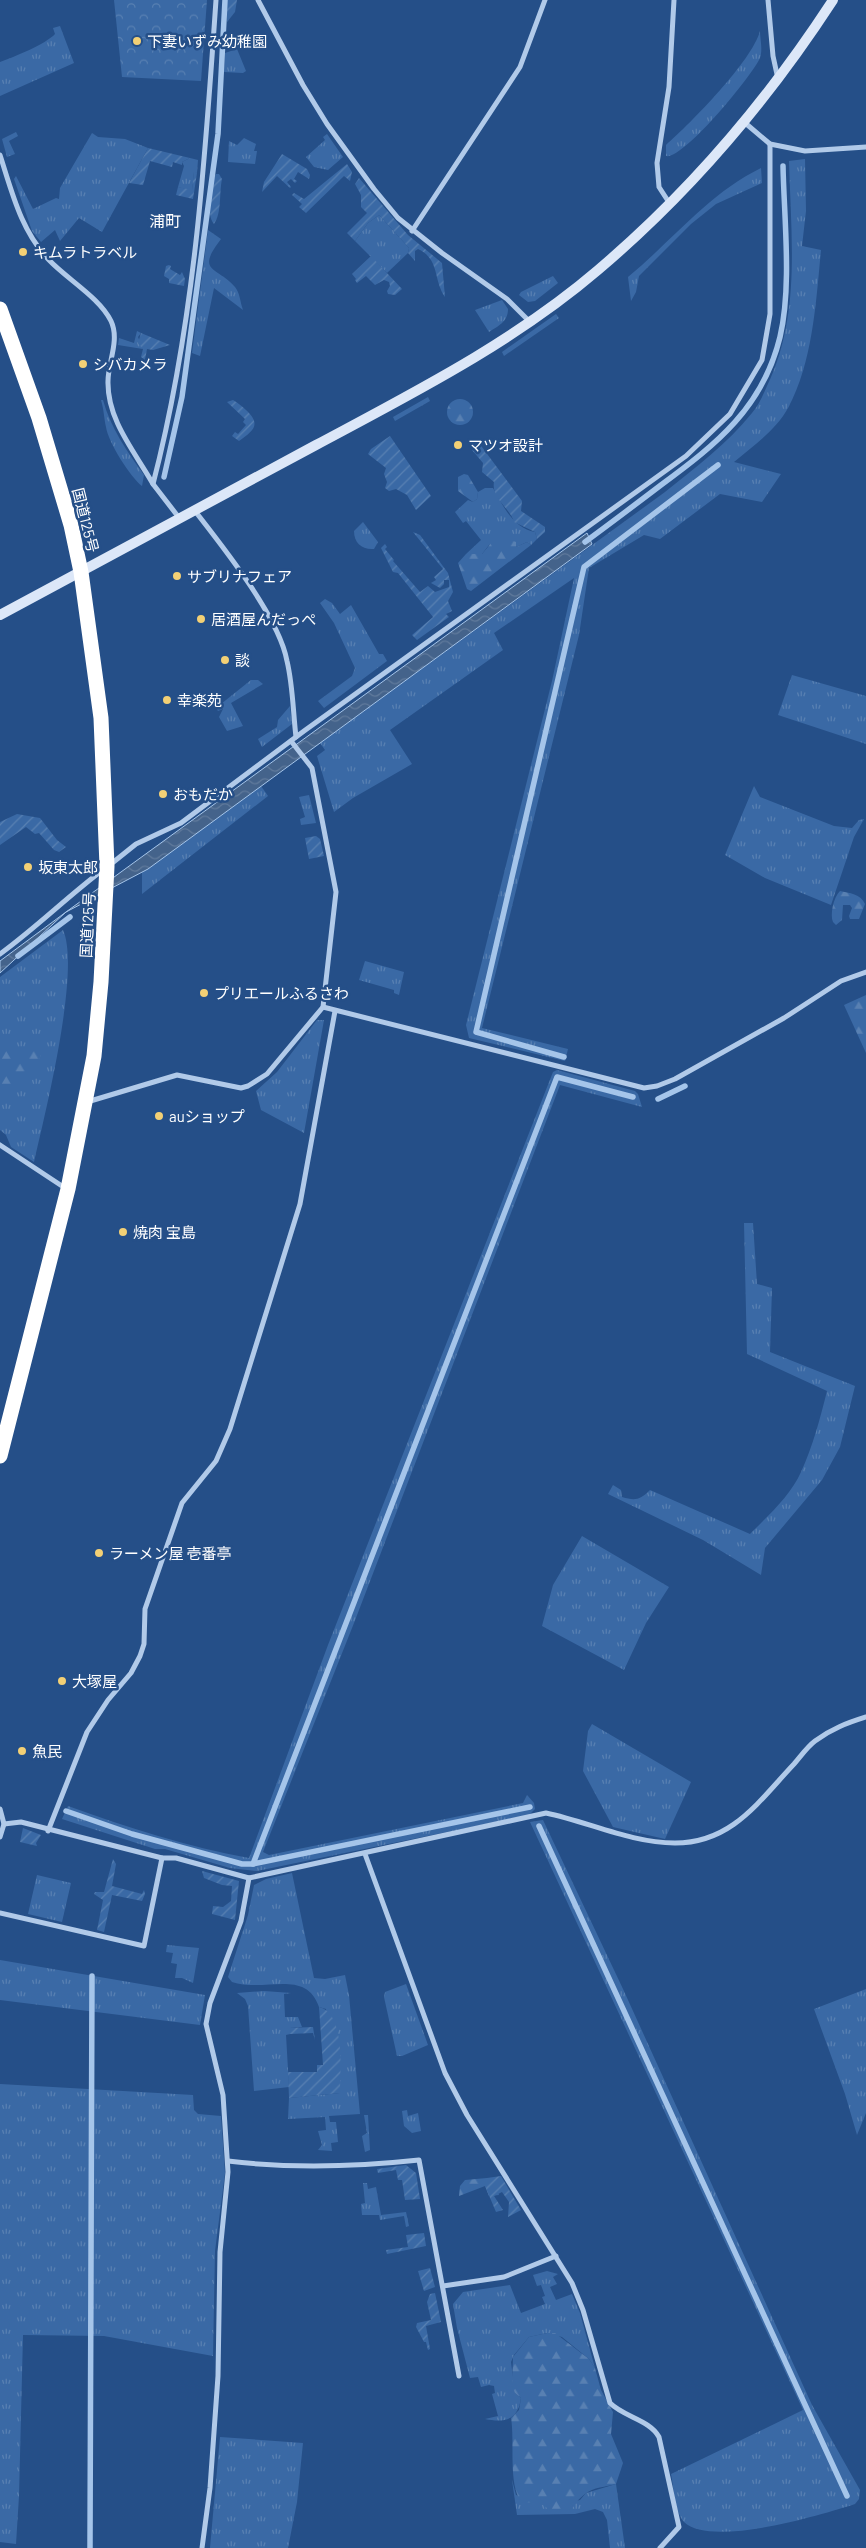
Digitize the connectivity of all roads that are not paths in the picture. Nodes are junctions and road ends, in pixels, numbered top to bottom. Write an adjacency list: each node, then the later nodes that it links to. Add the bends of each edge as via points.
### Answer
1 (216, 0): 16 (street, via 202,190 190,298 173,403)
2 (258, 0): 13 (street, via 327,124 374,189)
3 (545, 0): 13 (street, via 520,67)
4 (674, 0): 12 (street, via 669,87 657,163 659,187)
5 (768, 0): 7 (street)
6 (833, 0): 7 (street)
7 (778, 80): 8 (street)
8 (744, 122): 9 (street); 12 (street)
9 (770, 144): 10 (street, via 805,151); 21 (street, via 770,314 762,360 730,414 686,456)
10 (866, 147)
11 (0, 154): 16 (street, via 28,233 50,262 102,308 111,321 114,331 108,382 111,408)
12 (670, 204): 15 (street, via 597,271)
13 (412, 231): 15 (street, via 503,296)
14 (0, 309): 19 (highway, 国道125号, via 39,418 71,525)
15 (529, 321): 17 (street, via 462,365)
16 (154, 484): 18 (street)
17 (195, 511): 18 (street); 21 (street, via 248,584 279,639 287,659)
18 (180, 519): 19 (street)
19 (81, 572): 20 (street); 22 (highway, 国道125号, via 101,718)
20 (0, 615)
21 (293, 739): 22 (street, via 181,823 136,844); 25 (street, via 312,768 336,892)
22 (107, 866): 23 (street); 27 (highway, 国道125号, via 94,1056)
23 (0, 954)
24 (866, 972): 26 (street, via 841,981 784,1018 674,1079 644,1088)
25 (322, 1007): 26 (street); 27 (street, via 267,1074 248,1086 240,1088 177,1076)
26 (336, 1011): 34 (street, via 300,1204 230,1429 216,1461 182,1504 144,1609 144,1644 140,1656 87,1732)
27 (84, 1103): 29 (highway, 国道125号)
28 (0, 1145): 29 (street)
29 (68, 1189): 30 (highway, 国道125号)
30 (0, 1456)
31 (866, 1717): 36 (street, via 838,1726 814,1742 750,1812 709,1839 675,1843 650,1841 546,1813)
32 (0, 1809): 33 (street)
33 (4, 1824): 34 (street, via 21,1822); 35 (street)
34 (48, 1831): 37 (street)
35 (0, 1837)
36 (365, 1854): 38 (street); 41 (street, via 445,2073 467,2115)
37 (162, 1858): 38 (street, via 176,1858); 39 (street, via 144,1946)
38 (248, 1878): 40 (street, via 241,1921 210,2003 206,2024 223,2096)
39 (0, 1912)
40 (228, 2161): 42 (street, via 324,2168 419,2160); 44 (street, via 220,2252 218,2376)
41 (556, 2256): 42 (street, via 504,2277); 45 (street, via 583,2310 610,2403 652,2428 659,2437 679,2527)
42 (443, 2286): 43 (street)
43 (459, 2376)
44 (202, 2548)
45 (660, 2548)

